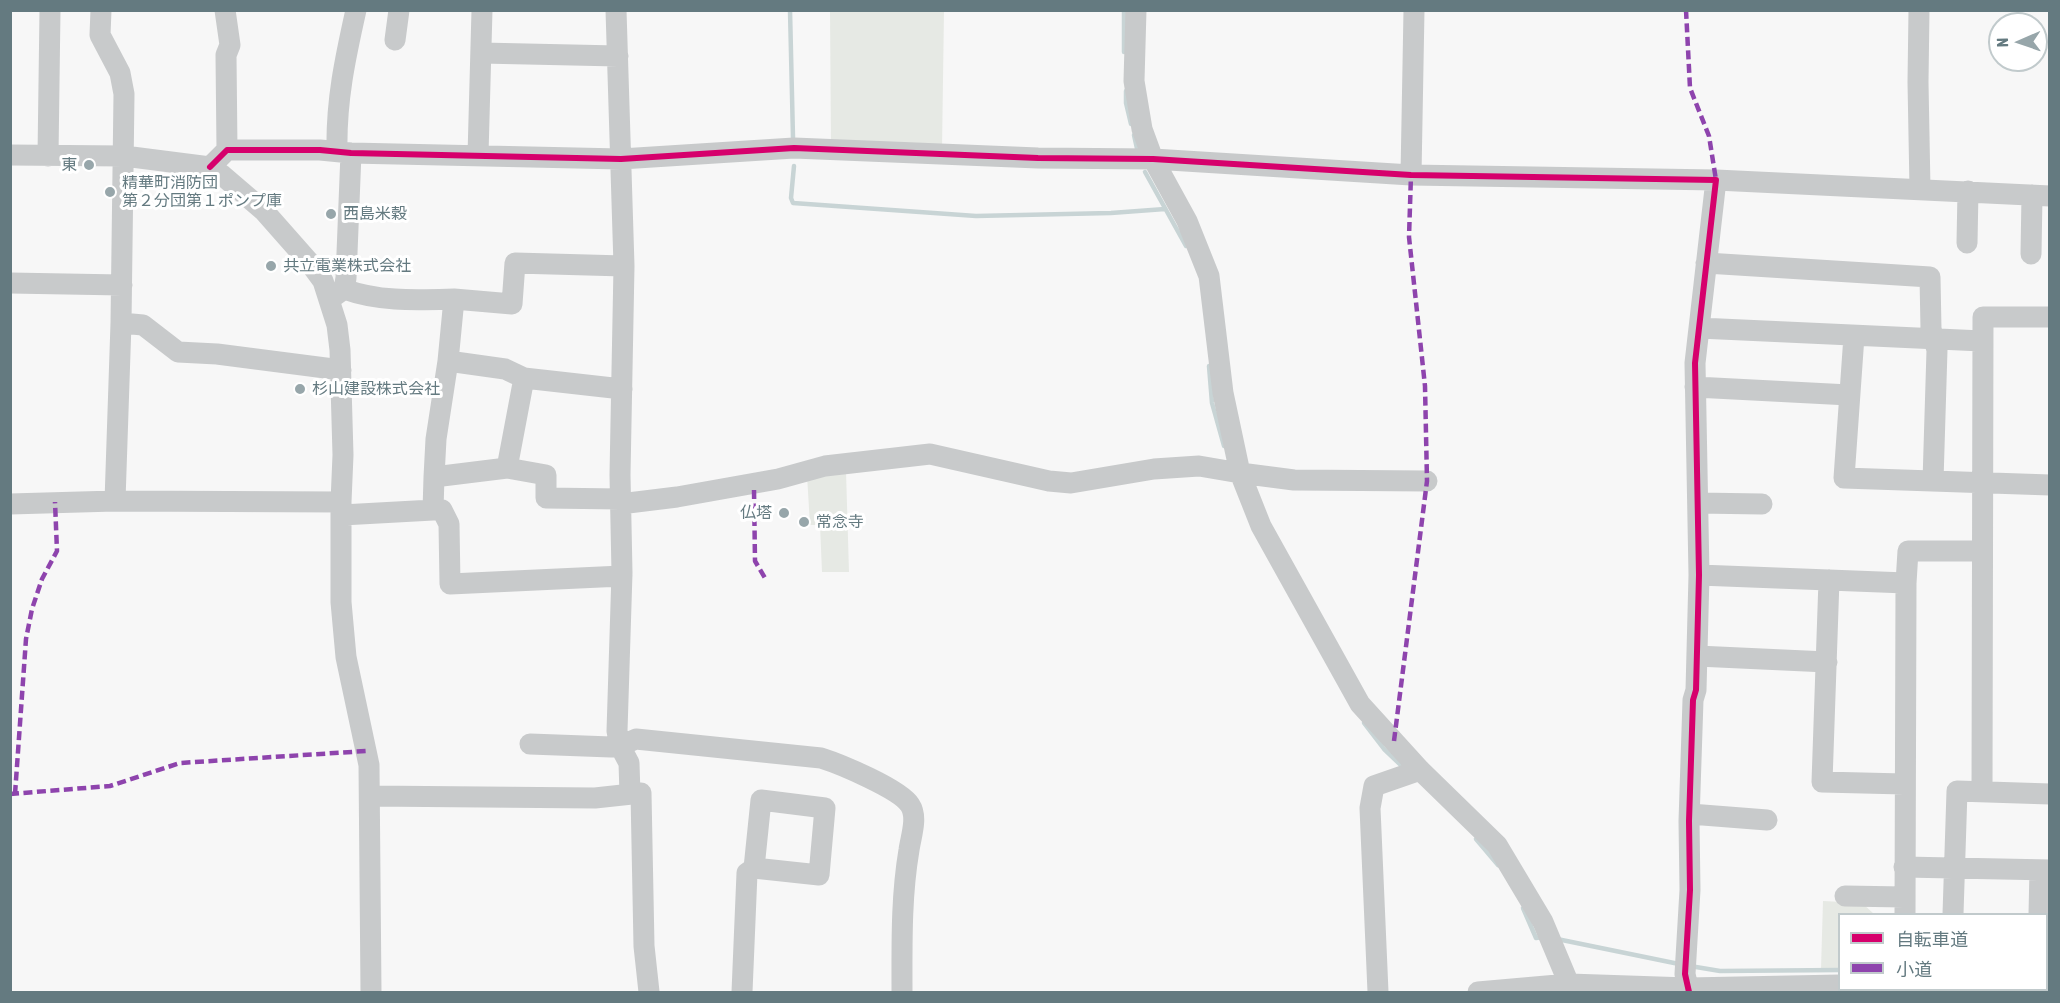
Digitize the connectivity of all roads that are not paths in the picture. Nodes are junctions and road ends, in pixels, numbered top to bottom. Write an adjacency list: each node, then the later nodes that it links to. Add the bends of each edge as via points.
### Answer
1 (50, 10): 18 (street)
2 (101, 10): 19 (street, via 100,35 120,73 124,94)
3 (225, 10): 14 (street, via 230,45 226,55)
4 (356, 10): 15 (street, via 337,115)
5 (399, 10): 11 (street)
6 (482, 10): 12 (street)
7 (616, 10): 13 (street)
8 (1136, 10): 21 (street, via 1134,81 1142,129)
9 (1414, 10): 23 (street)
10 (1919, 10): 25 (street)
11 (395, 40)
12 (481, 53): 13 (street); 17 (street)
13 (618, 57): 20 (street)
14 (227, 150): 15 (street); 22 (street)
15 (344, 152): 17 (street); 34 (street, via 346,278)
16 (10, 155): 18 (street)
17 (478, 155): 20 (street)
18 (48, 156): 19 (street)
19 (124, 156): 22 (street); 33 (street)
20 (621, 159): 21 (street, via 794,148); 31 (street)
21 (1153, 159): 23 (street); 49 (street, via 1187,221 1209,276 1223,393)
22 (210, 167): 34 (street, via 264,211)
23 (1411, 175): 24 (street)
24 (1716, 180): 25 (street); 30 (street)
25 (1920, 189): 26 (street)
26 (1968, 191): 27 (street); 28 (street)
27 (2041, 195): 29 (street)
28 (1967, 243)
29 (2031, 254)
30 (1706, 263): 38 (street); 40 (street, via 1930,277)
31 (624, 266): 35 (street, via 515,263 512,304); 46 (street)
32 (10, 283): 33 (street)
33 (122, 285): 37 (street)
34 (337, 295): 35 (street); 43 (street)
35 (454, 299): 42 (street)
36 (2049, 317): 41 (street, via 1983,316)
37 (121, 323): 43 (street, via 143,325 178,352); 55 (street)
38 (1699, 328): 39 (street); 45 (street)
39 (1854, 336): 40 (street); 47 (street)
40 (1934, 340): 41 (street); 52 (street)
41 (1983, 341): 53 (street)
42 (447, 362): 44 (street, via 505,369); 50 (street)
43 (341, 370): 60 (street)
44 (524, 378): 46 (street); 48 (street)
45 (1695, 387): 47 (street); 57 (street)
46 (622, 389): 56 (street)
47 (1849, 395): 52 (street, via 1844,478)
48 (507, 468): 50 (street); 56 (street, via 546,475 546,498)
49 (1240, 473): 51 (street, via 1294,480); 56 (street, via 1199,466 1146,470 1071,483 930,454 825,466 778,479 677,497); 71 (street, via 1261,526 1360,704)
50 (434, 477): 61 (street)
51 (1427, 481)
52 (1933, 482): 53 (street)
53 (1983, 484): 54 (street); 62 (street)
54 (2049, 485)
55 (115, 501): 58 (street); 60 (street)
56 (620, 501): 64 (street)
57 (1698, 503): 59 (street); 63 (street)
58 (10, 504)
59 (1762, 504)
60 (341, 509): 61 (street); 76 (street, via 346,657 367,758)
61 (433, 510): 64 (street, via 442,510 449,524 450,584)
62 (1982, 552): 66 (street, via 1908,551); 73 (street)
63 (1699, 575): 65 (street); 67 (street)
64 (621, 576): 70 (street, via 617,731)
65 (1829, 579): 66 (street); 68 (street)
66 (1906, 582): 72 (street)
67 (1697, 656): 68 (street); 77 (street)
68 (1827, 663): 72 (street, via 1822,782)
69 (530, 744): 70 (street)
70 (620, 746): 74 (street, via 628,763); 93 (street, via 636,739 821,758 905,799 914,816 903,884)
71 (1419, 770): 87 (street, via 1497,845 1543,922); 94 (street, via 1374,786 1370,808)
72 (1904, 784): 79 (street)
73 (1982, 792): 75 (street); 81 (street, via 1957,791)
74 (630, 794): 76 (street, via 583,798); 91 (street, via 641,793 644,946)
75 (2049, 794)
76 (370, 796): 90 (street)
77 (1690, 814): 78 (street); 89 (street, via 1685,974)
78 (1767, 820)
79 (1904, 867): 81 (street); 84 (street)
80 (754, 868): 80 (street, via 819,875 825,808 761,800); 92 (street, via 747,873)
81 (1954, 868): 82 (street); 85 (street)
82 (2044, 870): 86 (street)
83 (1845, 896): 84 (street)
84 (1904, 906)
85 (1953, 913)
86 (2039, 913)
87 (1569, 984): 89 (street); 95 (street)
88 (1838, 985): 89 (street)
89 (1689, 990)
90 (371, 993)
91 (649, 993)
92 (742, 993)
93 (902, 993)
94 (1378, 993)
95 (1478, 993)

